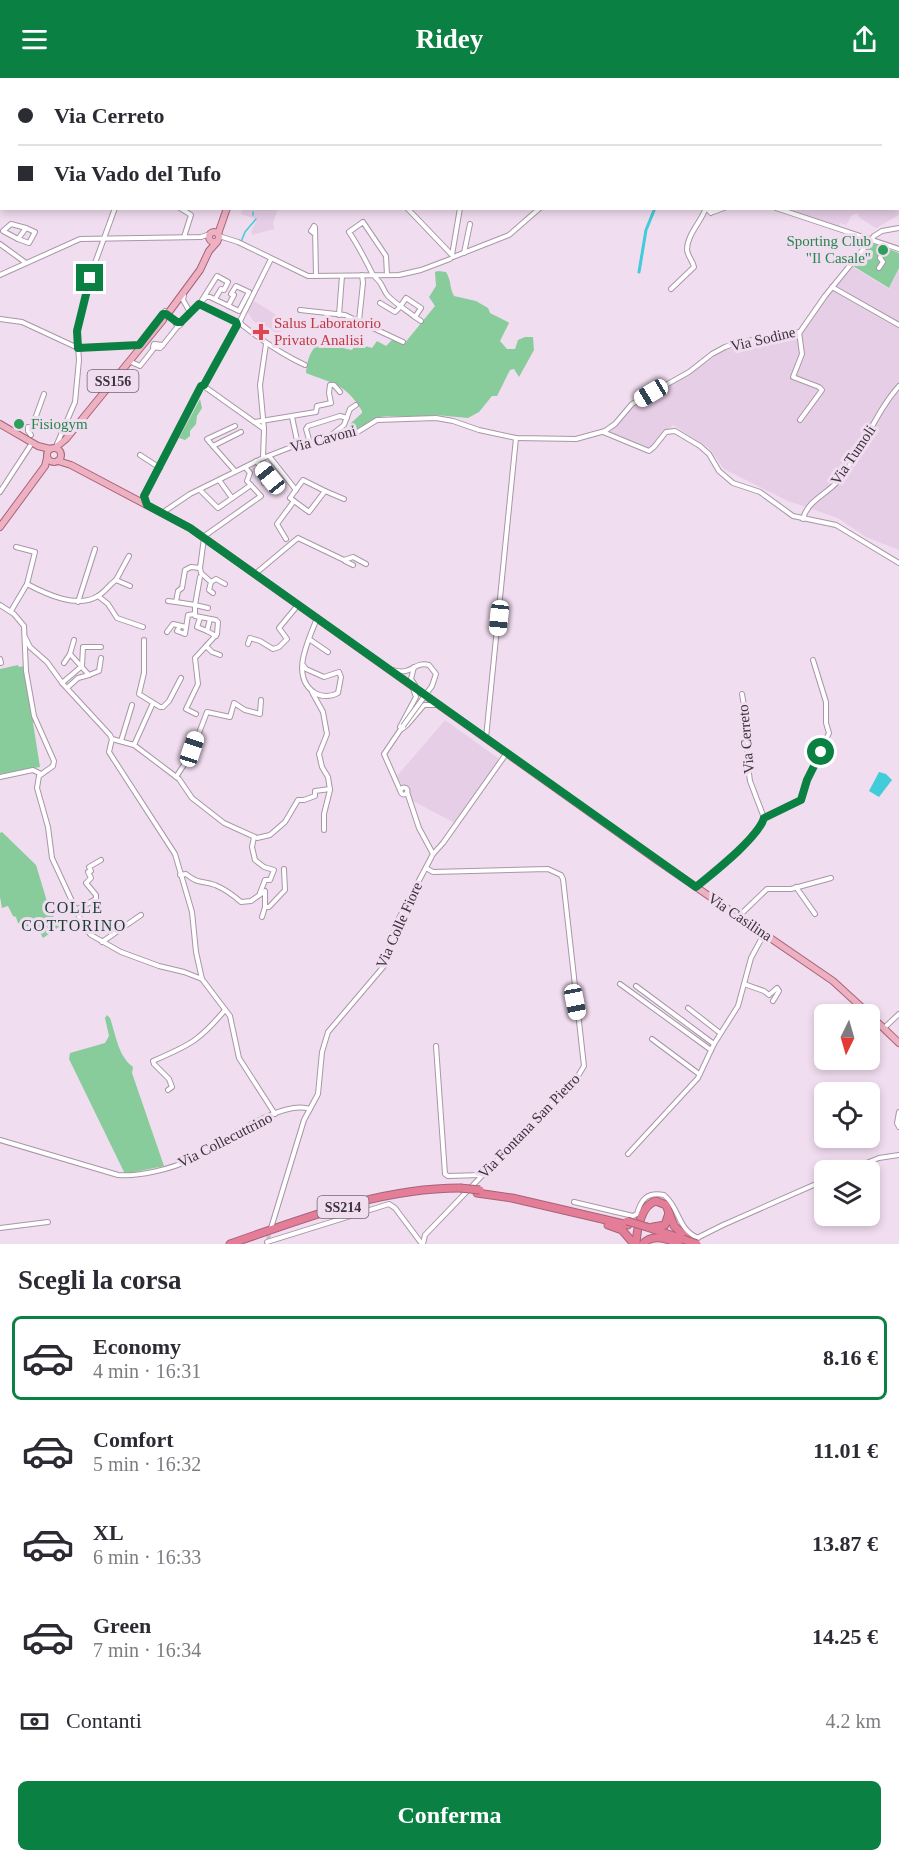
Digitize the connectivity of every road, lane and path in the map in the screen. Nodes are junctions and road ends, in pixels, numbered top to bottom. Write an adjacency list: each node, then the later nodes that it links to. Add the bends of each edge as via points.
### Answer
1 (113, 210): 14 (street)
2 (183, 210): 15 (street, via 191,215)
3 (226, 210): 16 (main road, SS156)
4 (409, 210): 23 (street)
5 (460, 210): 23 (street)
6 (538, 210): 22 (street, via 509,235)
7 (708, 210): 38 (street, via 688,242 694,267)
8 (782, 210): 18 (street)
9 (470, 224): 22 (street)
10 (26, 228): 12 (street, via 11,224); 17 (street); 17 (street, via 35,232 29,243)
11 (899, 228): 18 (street, via 880,232)
12 (1, 233): 17 (street)
13 (315, 234): 34 (street)
14 (105, 237): 15 (street); 26 (street, via 80,239); 60 (street, via 77,331)
15 (184, 237): 16 (street)
16 (214, 237): 25 (street, via 228,238); 29 (main road, SS156)
17 (18, 239)
18 (872, 239): 20 (street); 37 (street, Via Sodine)
19 (0, 244): 24 (street)
20 (899, 249)
21 (883, 250): 28 (street)
22 (461, 254): 23 (street)
23 (450, 256): 32 (street, via 410,273)
24 (18, 257): 26 (street); 27 (street)
25 (271, 259): 34 (street); 53 (street)
26 (27, 263): 27 (street)
27 (17, 268): 33 (street)
28 (879, 268)
29 (197, 275): 39 (main road, SS156); 47 (street)
30 (362, 275): 31 (street); 35 (street); 51 (street)
31 (373, 275): 32 (street, via 349,232 363,222 386,256); 36 (street)
32 (386, 275): 36 (street)
33 (0, 276)
34 (316, 276): 35 (street)
35 (342, 276): 48 (street)
36 (380, 280): 44 (street, via 386,294)
37 (832, 287): 55 (street); 56 (street, Via Sodine)
38 (670, 289)
39 (185, 293): 46 (street, via 183,300); 47 (main road, SS156)
40 (215, 299): 41 (street, via 206,297); 41 (street, via 228,282 217,276); 43 (street)
41 (200, 302): 46 (street); 53 (street)
42 (380, 303): 44 (street, via 394,312)
43 (228, 306): 43 (street, via 236,286 249,292 239,311)
44 (400, 306): 49 (street); 49 (street, via 406,298 421,308)
45 (300, 309): 48 (street)
46 (190, 312): 54 (street)
47 (165, 315): 54 (street); 61 (main road, SS156)
48 (339, 315): 51 (street)
49 (415, 317): 52 (street)
50 (0, 319): 60 (street, via 26,323)
51 (358, 321): 57 (street)
52 (421, 321)
53 (238, 323): 58 (street); 63 (street)
54 (179, 324): 59 (street, via 163,345)
55 (899, 325)
56 (799, 332): 71 (street, via 802,354 793,375 822,390); 77 (street, Via Sodine, via 725,347 632,404 615,424)
57 (403, 342)
58 (266, 344): 62 (street); 70 (street, via 260,385)
59 (154, 347): 61 (street); 61 (street, via 140,366)
60 (78, 348): 61 (street); 85 (street, via 75,402)
61 (135, 354): 85 (main road, SS156)
62 (304, 365)
63 (203, 386): 72 (street); 91 (street)
64 (899, 386): 105 (street, Via Tumoli, via 839,480 808,508)
65 (340, 392): 68 (street, via 330,385 331,403 317,406 316,412)
66 (44, 394): 80 (street, via 32,427 28,428)
67 (356, 405): 69 (street)
68 (292, 417): 70 (street); 83 (street)
69 (347, 418): 79 (street); 81 (street, via 340,416 308,426)
70 (264, 419): 72 (street); 75 (street)
71 (800, 420)
72 (255, 422): 75 (street)
73 (0, 424): 80 (main road, Via Casilina)
74 (235, 426): 82 (street, via 207,439)
75 (264, 429): 88 (street)
76 (241, 432): 82 (street)
77 (602, 432): 78 (street, Via Cavoni, via 576,439); 105 (street, via 650,451 672,430 705,451 732,483 759,491 789,514)
78 (516, 438): 79 (street, Via Cavoni, via 427,418 377,420 356,433); 175 (street)
79 (325, 440): 81 (street, Via Cavoni)
80 (33, 441): 85 (main road, Via Casilina); 99 (street)
81 (310, 443): 83 (street, Via Cavoni)
82 (211, 445): 84 (street); 92 (street)
83 (298, 446): 87 (street, Via Cavoni)
84 (204, 448)
85 (54, 454): 102 (main road, Via Casilina); 106 (main road, SS156)
86 (140, 455): 91 (street)
87 (269, 456): 88 (street, Via Cavoni); 96 (street)
88 (263, 458): 89 (street, Via Cavoni)
89 (256, 461): 90 (street, Via Cavoni); 94 (street, via 270,478)
90 (245, 466): 92 (street, Via Cavoni); 95 (street)
91 (160, 468): 102 (street)
92 (235, 471): 93 (street, Via Cavoni)
93 (219, 480): 97 (street, Via Cavoni); 100 (street)
94 (264, 483)
95 (251, 485): 100 (street); 107 (street, via 261,496)
96 (296, 489): 98 (street, via 303,480); 103 (street, via 290,498)
97 (200, 490): 100 (street, via 218,508); 104 (street, Via Cavoni)
98 (325, 491): 101 (street); 103 (street, via 309,512)
99 (0, 492)
100 (232, 498)
101 (344, 499)
102 (142, 501): 104 (main road, Via Casilina)
103 (294, 501): 108 (street, via 277,524)
104 (162, 513): 107 (main road, Via Casilina)
105 (803, 519): 113 (street, via 835,524)
106 (0, 525)
107 (204, 537): 116 (street); 117 (main road, Via Casilina)
108 (286, 540)
109 (16, 546): 121 (street, via 35,552)
110 (95, 549): 127 (street)
111 (129, 556): 119 (street)
112 (344, 560): 114 (street, via 353,557); 115 (street); 117 (street, via 298,538)
113 (899, 563)
114 (366, 564)
115 (353, 565)
116 (200, 568): 120 (street); 128 (street, via 185,570)
117 (255, 574): 129 (main road, Via Casilina)
118 (200, 577): 131 (street)
119 (116, 579): 123 (street); 125 (street)
120 (211, 582): 122 (street, via 215,579); 124 (street, via 208,590)
121 (27, 584): 127 (street, via 45,594); 133 (street)
122 (225, 584)
123 (130, 586)
124 (213, 593)
125 (98, 596): 127 (street); 138 (street, via 117,618)
126 (168, 601): 128 (street)
127 (78, 602)
128 (176, 602): 131 (street)
129 (298, 604): 136 (main road, Via Casilina); 147 (street, via 279,628 287,639 279,646 273,649 250,638)
130 (0, 605): 133 (street)
131 (195, 605): 132 (street); 134 (street)
132 (208, 608)
133 (11, 611): 143 (street, via 22,622)
134 (195, 615): 135 (street); 139 (street, via 189,624); 141 (street, via 188,615 185,634 173,624)
135 (200, 618): 137 (street); 139 (street)
136 (317, 618): 144 (street); 159 (main road, Via Casilina)
137 (210, 619): 140 (street); 142 (street, via 218,622)
138 (143, 627)
139 (197, 627): 140 (street)
140 (207, 631): 142 (street)
141 (167, 632)
142 (216, 636): 148 (street)
143 (25, 637): 163 (street); 179 (street, via 34,716 54,761 53,766)
144 (309, 639): 150 (street); 156 (street)
145 (74, 640): 151 (street)
146 (144, 640): 169 (street, via 144,673 139,694)
147 (248, 644)
148 (206, 646): 152 (street); 172 (street, via 195,658 198,684 186,709)
149 (101, 647): 157 (street, via 83,647)
150 (328, 652)
151 (70, 654): 155 (street); 157 (street)
152 (220, 655)
153 (101, 658): 160 (street, via 99,671)
154 (813, 660): 183 (street, via 826,702 829,736 801,800)
155 (64, 663)
156 (303, 665): 164 (street, via 302,677); 164 (street, via 324,678 339,672 341,677 338,693 334,695 317,694)
157 (82, 666): 160 (street); 163 (street)
158 (415, 667): 159 (street, via 406,672); 167 (street, via 411,680); 173 (street, bridge, via 425,663 434,668 436,677)
159 (387, 668): 162 (main road, Via Casilina)
160 (89, 675): 165 (street, via 78,678)
161 (181, 678): 169 (street, via 164,706)
162 (407, 682): 167 (main road, Via Casilina); 173 (street, via 416,697)
163 (62, 683): 165 (street)
164 (308, 686): 182 (street, via 325,721 326,738 320,754)
165 (67, 688): 174 (street)
166 (742, 694): 183 (street, Via Cerreto, via 750,781)
167 (429, 698): 171 (main road, Via Casilina)
168 (261, 700): 181 (street, via 260,714 234,703 230,717 207,712 191,754)
169 (153, 703): 177 (street)
170 (132, 705): 176 (street)
171 (442, 707): 173 (street, via 424,705); 175 (main road, Via Casilina)
172 (196, 714)
173 (399, 730): 186 (street, via 384,754)
174 (112, 739): 176 (street); 190 (street, via 109,752 172,848)
175 (486, 739): 178 (main road, Via Casilina)
176 (121, 741): 177 (street)
177 (134, 745): 181 (street)
178 (506, 753): 186 (street, Via Colle Fiore); 192 (main road, Via Casilina)
179 (40, 773): 180 (street, via 33,770); 196 (street, via 37,789 52,859)
180 (0, 777)
181 (176, 777): 185 (street, via 202,807 226,825)
182 (330, 789): 184 (street); 185 (street, via 298,800 285,822 267,836)
183 (764, 818): 192 (street, via 745,844)
184 (324, 830)
185 (254, 837): 194 (street, via 255,860 274,870)
186 (433, 854): 188 (street, Via Colle Fiore)
187 (101, 860): 196 (street, via 89,867 91,878 86,883 96,899)
188 (426, 868): 222 (street, Via Colle Fiore, via 396,924 384,966 328,1032 318,1094); 230 (street, Via Fontana San Pietro, via 434,872 548,869 563,879 583,1068)
189 (284, 869): 195 (street, via 285,890)
190 (180, 875): 194 (street, via 216,885 241,902); 203 (street, via 192,912)
191 (831, 878): 193 (street)
192 (696, 887): 199 (main road, Via Casilina)
193 (796, 887): 197 (street); 199 (street, via 766,889)
194 (260, 894): 195 (street, via 265,891)
195 (265, 907): 200 (street)
196 (76, 910): 202 (street, via 86,931)
197 (815, 914)
198 (141, 915): 202 (street)
199 (738, 916): 201 (main road, Via Casilina)
200 (262, 917)
201 (764, 934): 205 (street, via 751,958); 208 (main road, Via Casilina, via 833,981)
202 (102, 942): 203 (street)
203 (202, 980): 210 (street)
204 (620, 984): 219 (street)
205 (744, 984): 207 (street, via 769,995 774,988 778,989); 214 (street, via 738,1006)
206 (636, 986): 217 (street)
207 (773, 1001)
208 (857, 1004)
209 (688, 1008): 214 (street)
210 (225, 1010): 221 (street, via 194,1043 153,1061 171,1082); 224 (street, via 232,1020 239,1058)
211 (899, 1014): 213 (street)
212 (880, 1025): 213 (main road, Via Casilina)
213 (884, 1028): 216 (main road, Via Casilina)
214 (720, 1033): 217 (street)
215 (652, 1039): 220 (street)
216 (899, 1043)
217 (714, 1044): 219 (street)
218 (436, 1046): 230 (street, via 445,1174)
219 (711, 1050): 220 (street)
220 (699, 1074): 227 (street)
221 (168, 1090)
222 (310, 1109): 224 (street, Via Collecuttrino, via 299,1107); 240 (street, Via Colle Fiore)
223 (899, 1112): 225 (street)
224 (275, 1114): 226 (street, Via Collecuttrino, via 173,1167 132,1175 118,1175)
225 (899, 1127)
226 (0, 1140)
227 (628, 1154)
228 (899, 1155): 229 (street)
229 (874, 1160)
230 (482, 1175): 247 (street, Via Fontana San Pietro, via 425,1235)
231 (814, 1185): 244 (street, via 740,1217)
232 (458, 1190): 233 (highway, SS214, bridge); 245 (highway, SS214, via 384,1195); 246 (highway, SS214, via 376,1202)
233 (478, 1192): 235 (highway, SS214); 238 (highway, SS214, via 512,1194)
234 (574, 1202): 244 (street, via 633,1216 644,1197 664,1195 676,1208 684,1229)
235 (548, 1207): 238 (highway, SS214); 248 (highway, via 618,1228)
236 (669, 1211): 241 (highway, via 665,1224); 243 (highway); 248 (highway, via 660,1202 648,1204)
237 (48, 1222): 239 (street)
238 (628, 1223): 241 (highway, SS214, bridge)
239 (0, 1228)
240 (271, 1228)
241 (647, 1229): 243 (highway, SS214)
242 (267, 1241): 247 (street, via 389,1204)
243 (683, 1242): 244 (highway, SS214, bridge); 249 (highway, via 654,1237)
244 (699, 1242)
245 (230, 1244)
246 (241, 1244)
247 (423, 1244)
248 (635, 1244)
249 (643, 1244)

